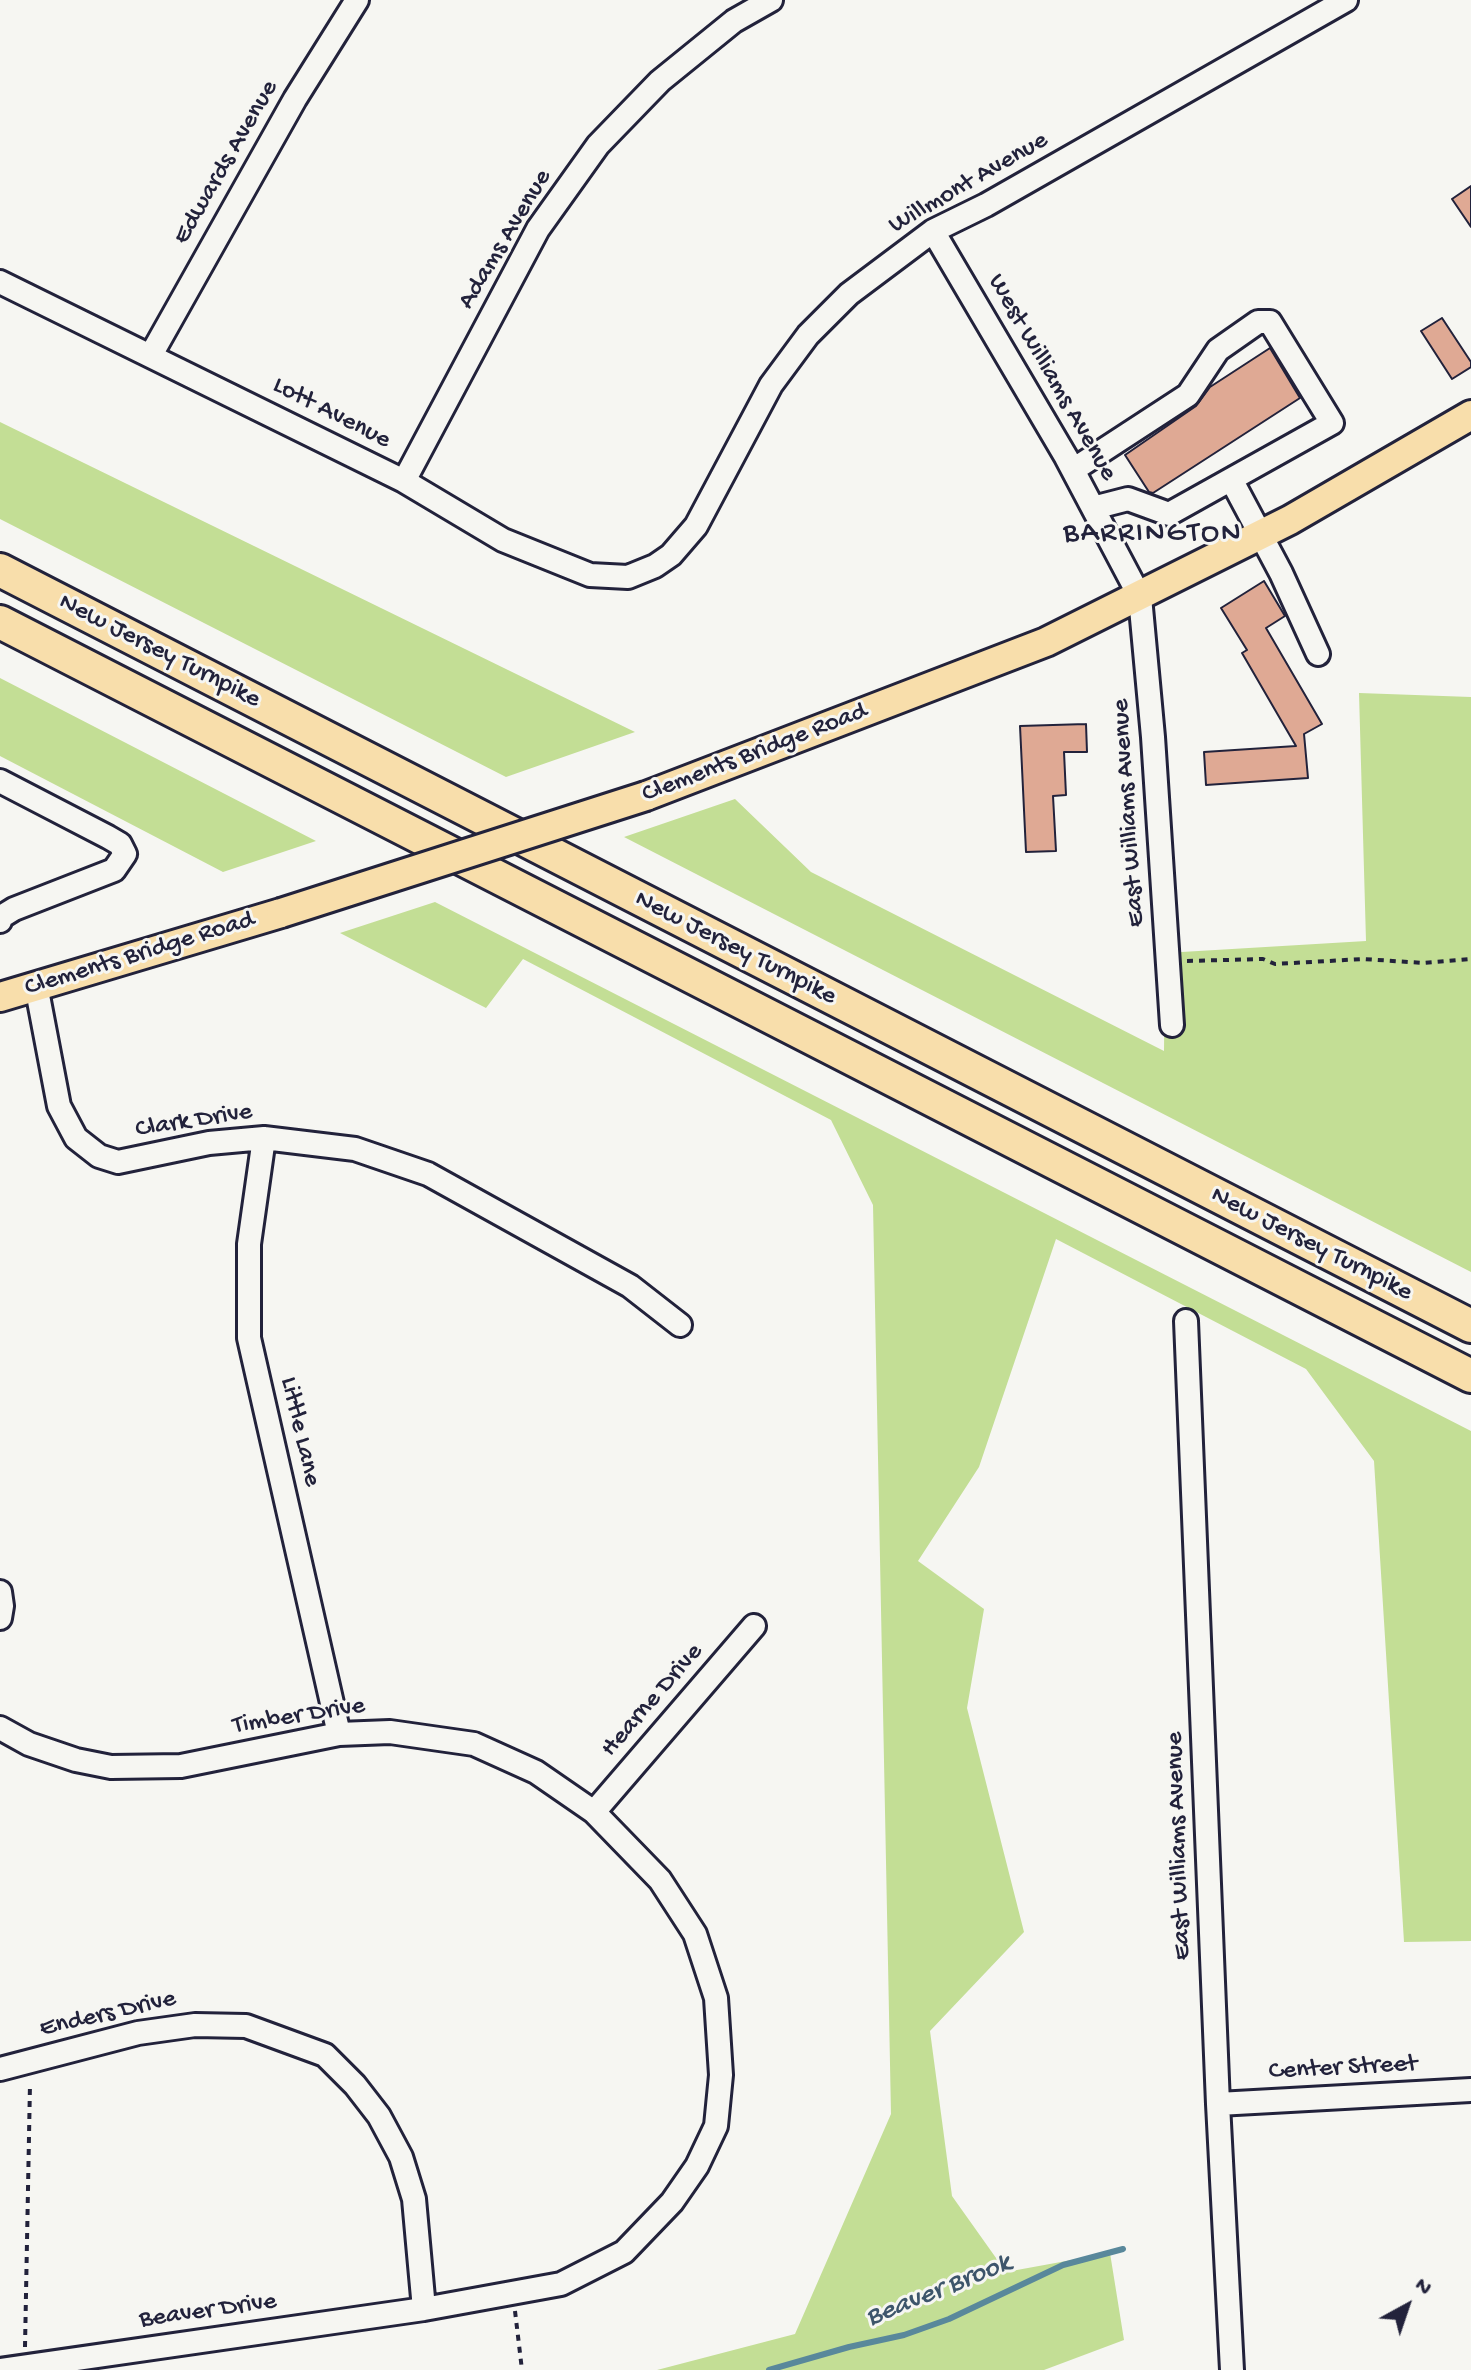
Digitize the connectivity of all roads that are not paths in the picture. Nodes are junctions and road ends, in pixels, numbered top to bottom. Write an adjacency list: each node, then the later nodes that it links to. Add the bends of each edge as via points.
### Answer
1 (357, 0): 6 (street, Edwards Avenue)
2 (771, 0): 9 (street, Adams Avenue, via 734,21 660,81 598,145 538,229)
3 (1346, 0): 4 (street, Willmont Avenue)
4 (933, 231): 8 (street, West Williams Avenue); 14 (street, Willmont Avenue, via 849,294 808,335 771,385 696,526 671,555)
5 (0, 282): 6 (street, Lott Avenue)
6 (151, 355): 9 (street, Lott Avenue)
7 (1471, 415): 12 (main road, Clements Bridge Road)
8 (1073, 470): 10 (street, via 1188,395 1218,350 1258,322 1270,322 1332,423); 11 (street, West Williams Avenue)
9 (404, 481): 14 (street, Lott Avenue, via 503,540 590,575)
10 (1232, 481): 11 (street, via 1169,514 1128,499); 12 (street)
11 (1093, 508): 15 (street, West Williams Avenue)
12 (1259, 535): 15 (main road, Clements Bridge Road); 17 (street)
13 (0, 570): 26 (highway, New Jersey Turnpike)
14 (639, 573)
15 (1140, 597): 20 (main road, Clements Bridge Road, bridge, via 1046,642 646,796); 22 (street, East Williams Avenue)
16 (0, 622): 27 (highway, New Jersey Turnpike)
17 (1318, 654)
18 (0, 781): 19 (street, via 120,844 125,854 114,870)
19 (0, 916)
20 (36, 985): 21 (main road, Clements Bridge Road); 23 (street, Clark Drive, via 59,1106 76,1138 99,1156 118,1162)
21 (0, 997)
22 (1172, 1025)
23 (264, 1138): 25 (street, Clark Drive, via 355,1149 428,1174 630,1286); 32 (street, Little Lane, via 249,1244 249,1338)
24 (1186, 1321): 36 (street, East Williams Avenue)
25 (680, 1325)
26 (1471, 1326)
27 (1471, 1376)
28 (0, 1592): 29 (street)
29 (0, 1618)
30 (754, 1626): 33 (street, Hearne Drive)
31 (0, 1728): 32 (street, Timber Drive, via 29,1744 111,1767 181,1766)
32 (339, 1734): 33 (street, Timber Drive, via 390,1732 474,1744 536,1772)
33 (594, 1812): 37 (street, Timber Drive, via 660,1880 695,1934 716,1998 721,2075 716,2126 672,2202 624,2252 561,2284)
34 (0, 2069): 37 (street, Enders Drive, via 138,2033 195,2025 246,2026 325,2055 379,2116 401,2157 414,2199)
35 (1471, 2090): 36 (street, Center Street)
36 (1218, 2104): 39 (street, East Williams Avenue)
37 (424, 2309): 38 (street, Beaver Drive)
38 (0, 2370)
39 (1232, 2370)

